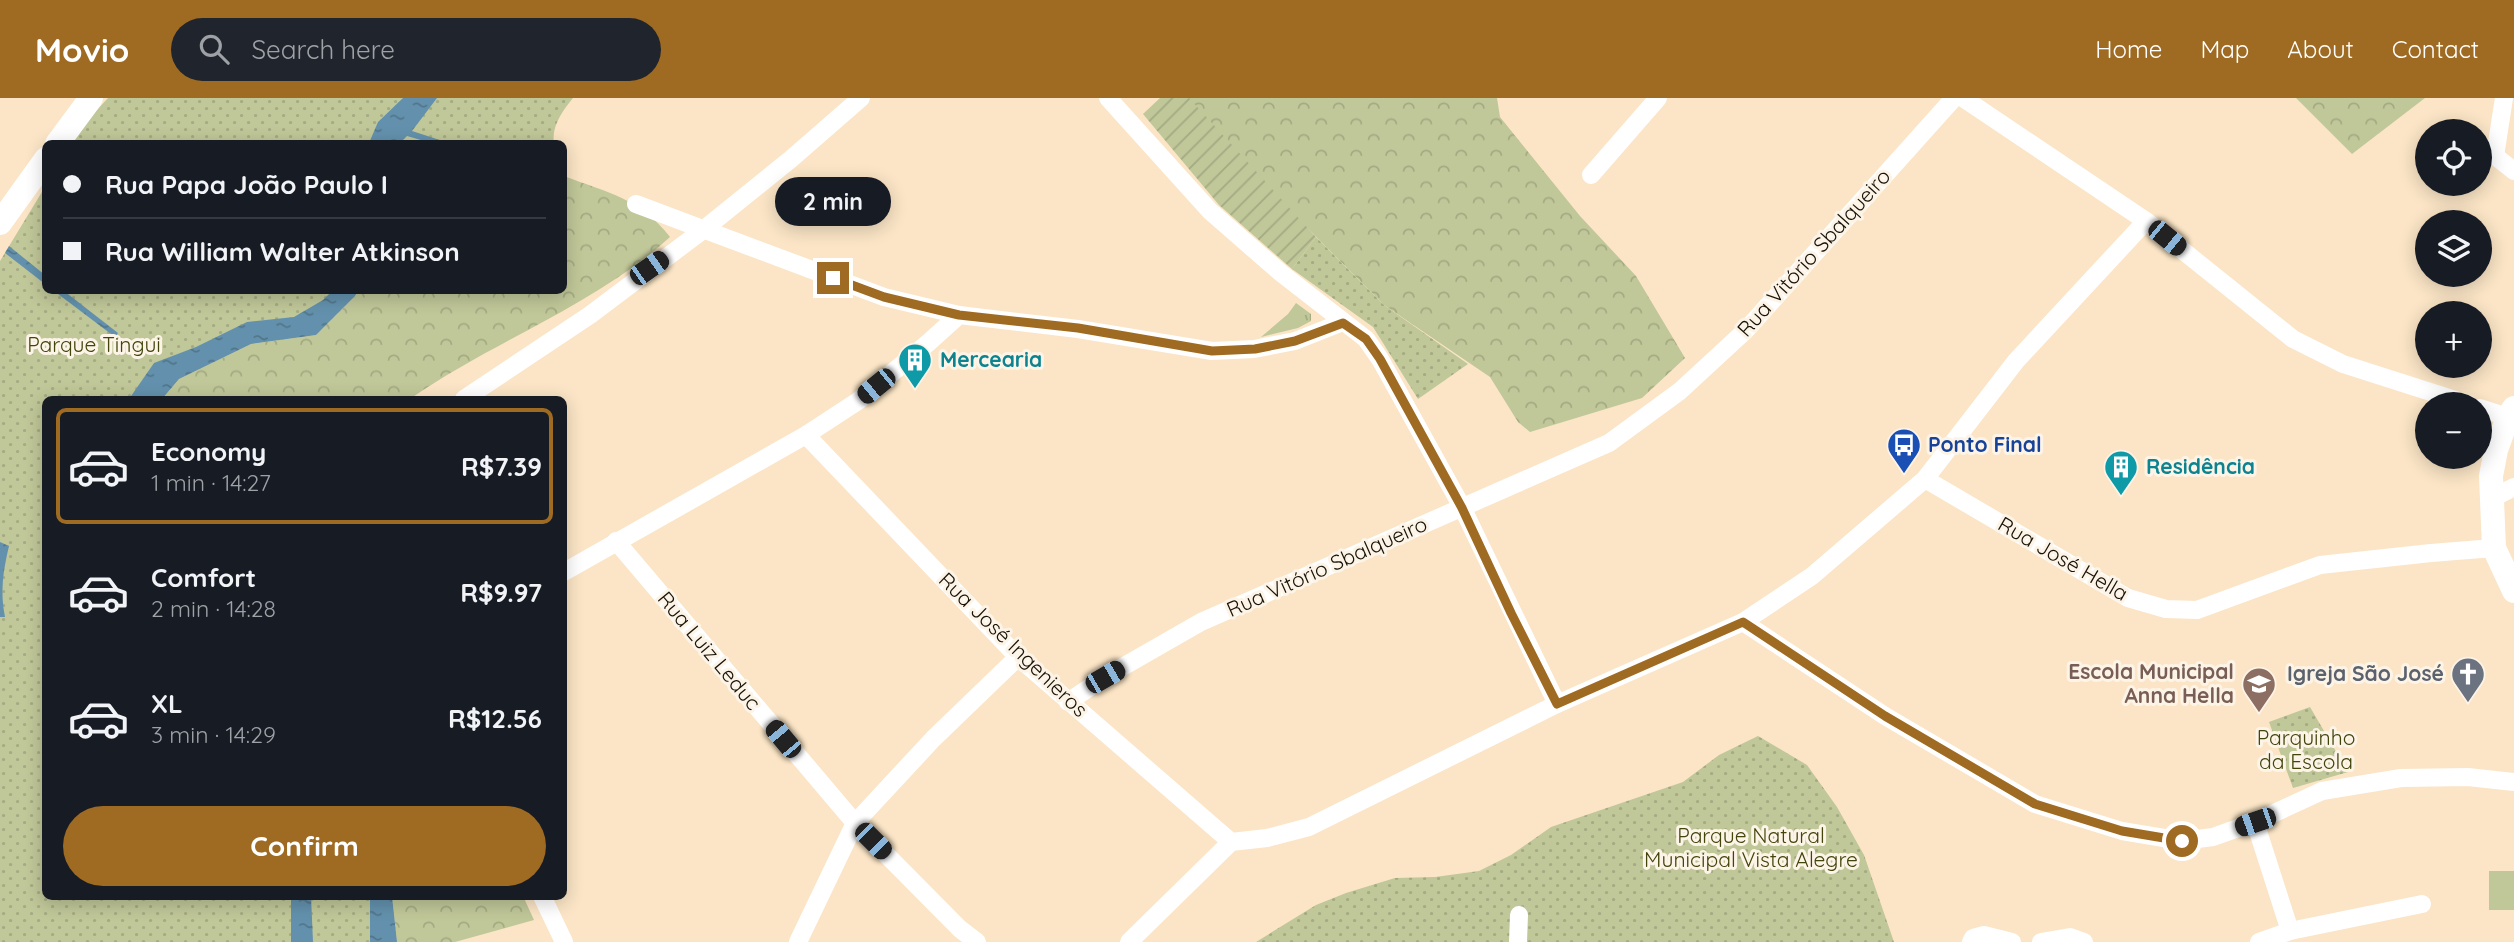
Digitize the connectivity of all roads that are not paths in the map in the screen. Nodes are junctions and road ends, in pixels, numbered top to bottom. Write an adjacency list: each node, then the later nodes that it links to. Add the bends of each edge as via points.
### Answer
1 (91, 98): 8 (street)
2 (861, 98): 15 (street)
3 (1108, 98): 17 (street, via 1210,211)
4 (1658, 98): 11 (street)
5 (1954, 98): 26 (street, Rua Vitório Sbalqueiro, via 1745,331 1680,391 1609,443)
6 (1963, 98): 13 (street)
7 (2504, 98): 10 (street, via 2495,156)
8 (60, 140)
9 (42, 165): 14 (street)
10 (2514, 171)
11 (1591, 175)
12 (636, 204): 15 (street)
13 (2147, 221): 18 (street, via 2293,339 2343,364); 23 (street, via 2016,361)
14 (0, 223)
15 (703, 230): 16 (street, via 884,297); 19 (street, via 590,315)
16 (959, 315): 17 (street, via 1078,328 1212,351 1295,341); 22 (street, via 858,401)
17 (1343, 323): 26 (street, via 1366,339 1380,359)
18 (2430, 392)
19 (468, 396)
20 (2492, 415): 21 (street)
21 (2509, 425): 25 (street, via 2491,475)
22 (806, 435): 27 (street); 32 (street, Rua José Ingenieros)
23 (1925, 479): 28 (street, Rua José Hella, via 2128,598 2166,610 2197,610 2320,565); 31 (street, via 1812,576)
24 (2514, 487): 25 (street)
25 (2491, 499): 28 (street)
26 (1462, 508): 33 (street, Rua Vitório Sbalqueiro, via 1201,622); 34 (street)
27 (616, 541): 29 (street); 37 (street, Rua Luiz Leduc)
28 (2494, 548): 30 (street)
29 (567, 570)
30 (2514, 591)
31 (1743, 622): 34 (street); 36 (street, via 1885,716 2035,804 2122,831 2182,841)
32 (1018, 657): 33 (street, Rua José Ingenieros); 37 (street)
33 (1068, 702): 38 (street, Rua José Ingenieros)
34 (1557, 704): 38 (street, via 1309,827)
35 (2514, 782): 36 (street, via 2468,776 2401,778 2322,791)
36 (2255, 822): 42 (street)
37 (855, 823): 44 (street); 45 (street, Rua Luiz Leduc)
38 (1231, 842): 46 (street)
39 (544, 900): 43 (street)
40 (2422, 904): 42 (street)
41 (1519, 915): 47 (street)
42 (2290, 931): 52 (street)
43 (564, 942)
44 (798, 942)
45 (977, 942)
46 (1129, 942)
47 (1518, 942)
48 (1971, 942): 49 (street, via 1984,935)
49 (2012, 942)
50 (2041, 942): 51 (street, via 2070,937)
51 (2084, 942)
52 (2259, 942)

